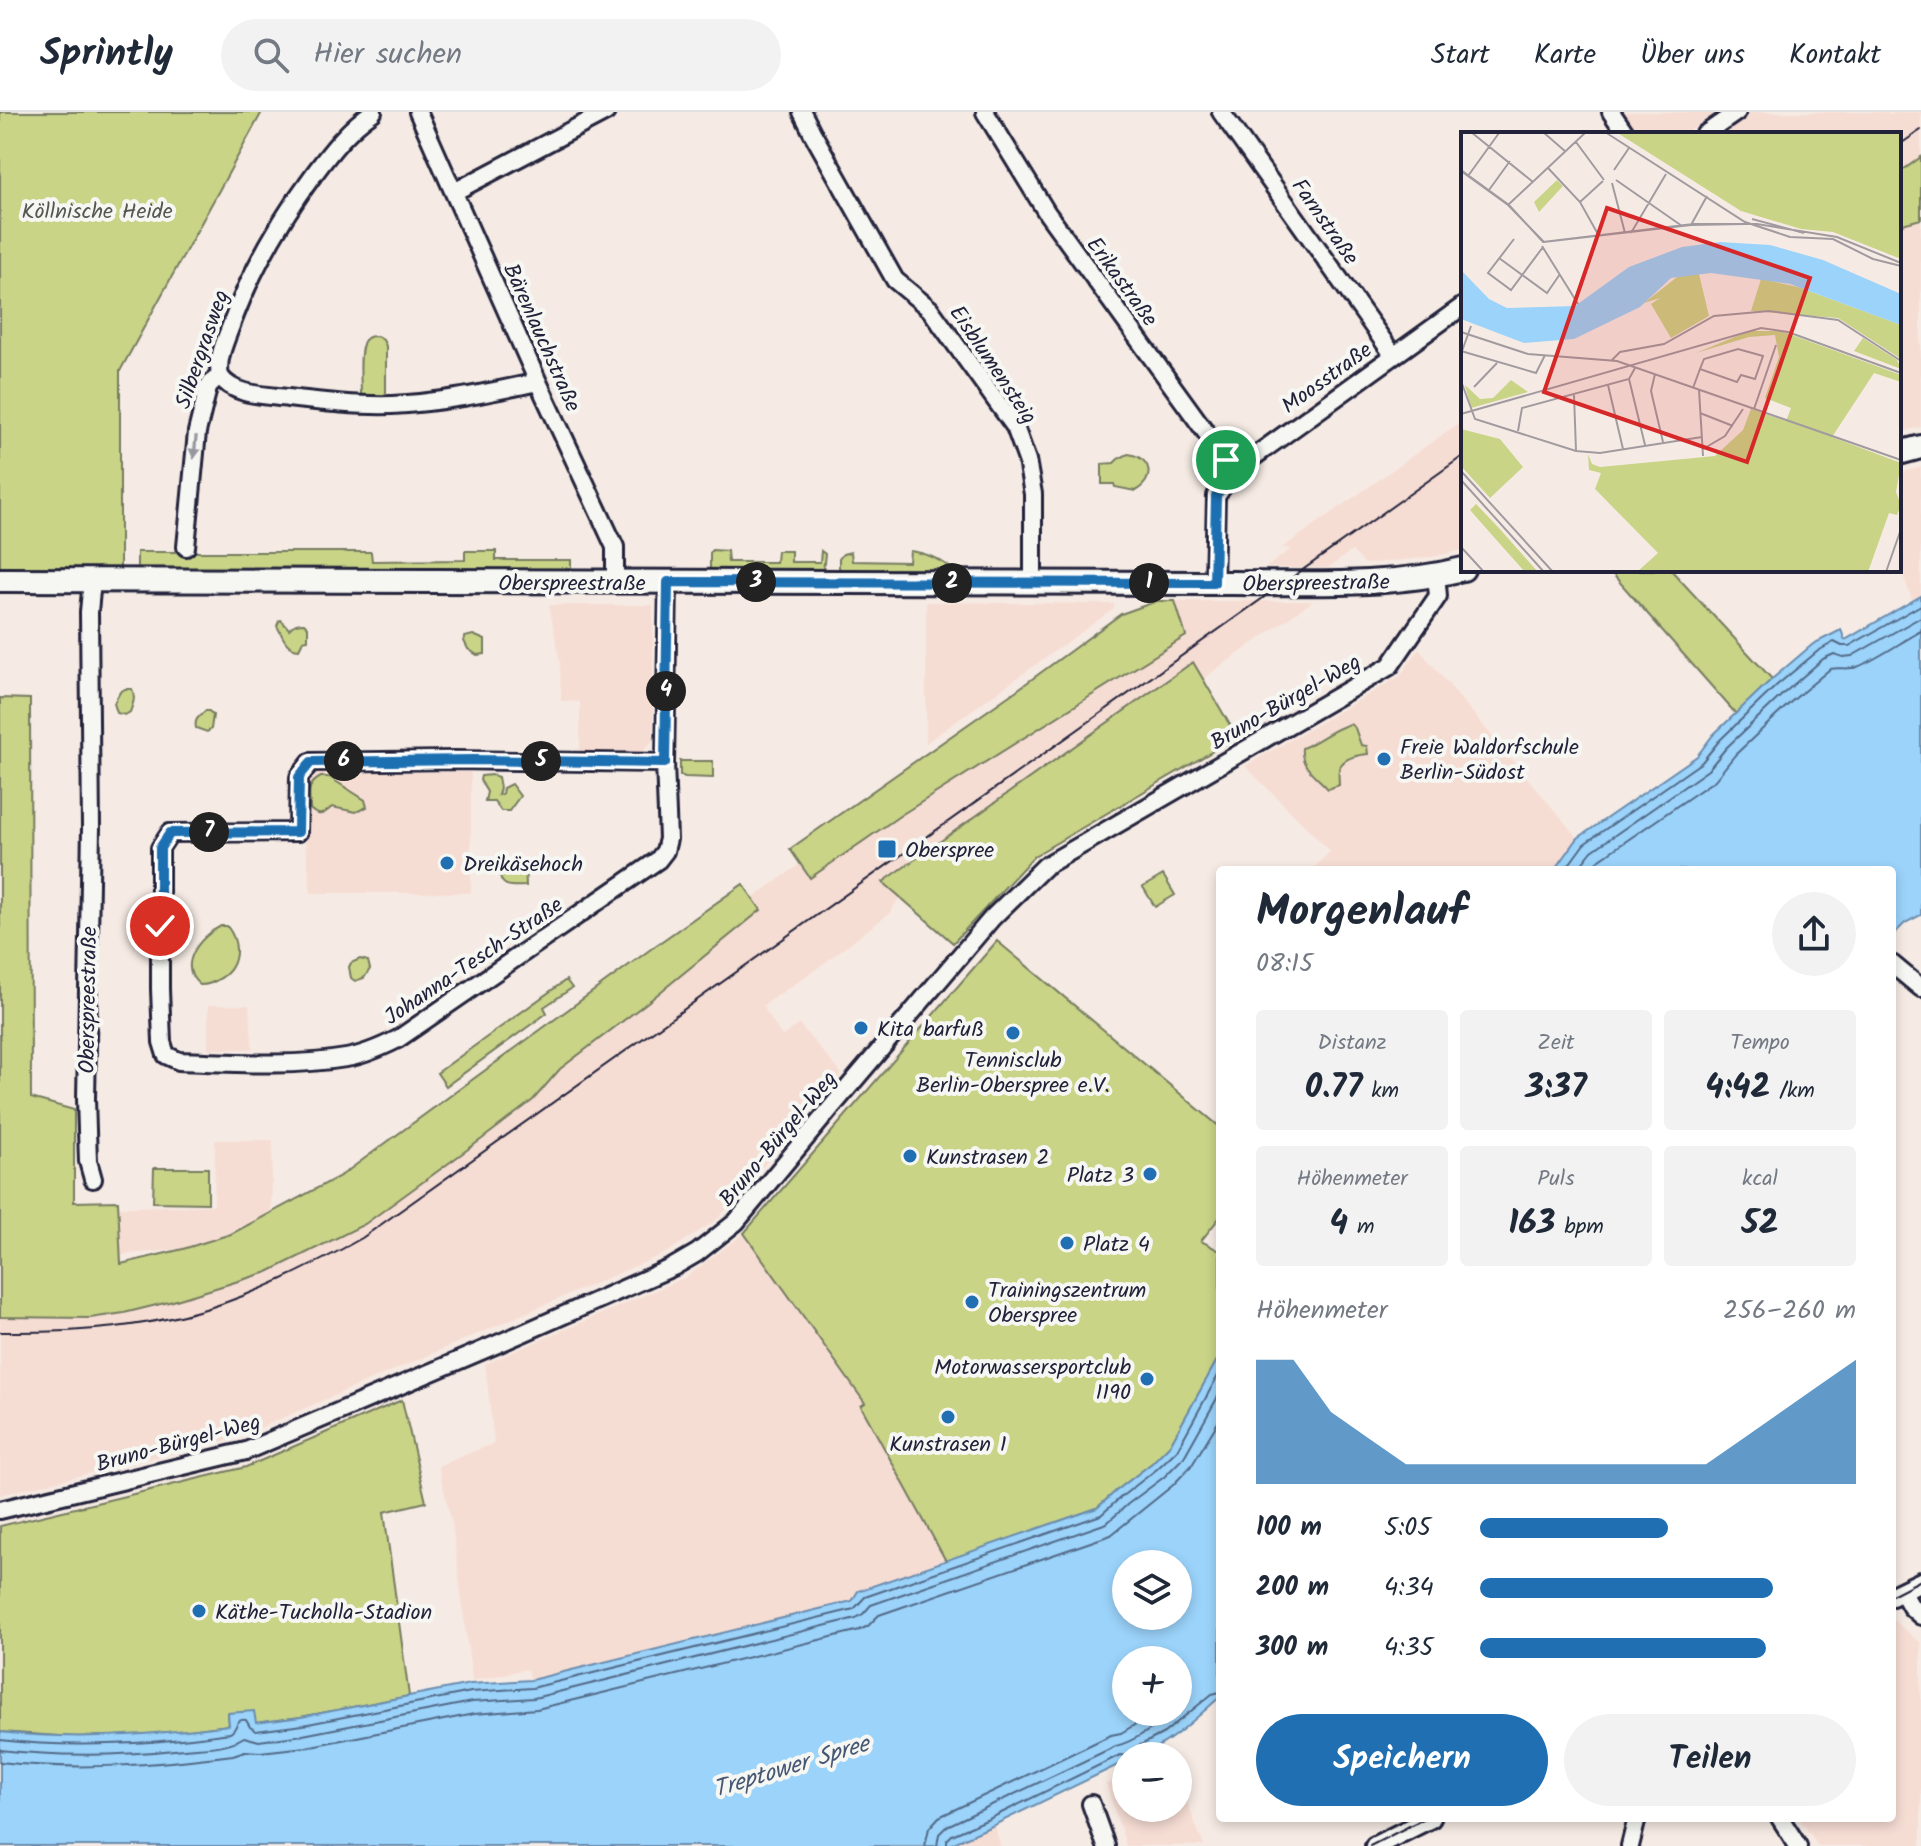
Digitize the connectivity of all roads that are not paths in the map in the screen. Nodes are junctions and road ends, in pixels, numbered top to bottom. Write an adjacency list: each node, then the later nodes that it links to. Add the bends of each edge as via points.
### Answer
1 (373, 112): 14 (street, Silbergrasweg, via 330,152 257,263 226,336)
2 (418, 112): 11 (street, Bärenlauchstraße)
3 (606, 112): 11 (street)
4 (802, 112): 26 (street, Eisblumensteig, via 895,280 930,309 1015,427 1033,494)
5 (985, 112): 18 (street, Erikastraße, via 1047,213)
6 (1221, 112): 13 (street, Farnstraße)
7 (1611, 112): 9 (street)
8 (1737, 112): 10 (street)
9 (1625, 132)
10 (1708, 132)
11 (454, 192): 15 (street, Bärenlauchstraße)
12 (1461, 307): 13 (street, Moosstraße)
13 (1394, 356): 18 (street, Moosstraße)
14 (220, 376): 15 (street, via 242,391 353,405 447,400); 19 (street, Silbergrasweg, one-way to 19, via 208,388 197,432)
15 (538, 382): 24 (street, Bärenlauchstraße, via 615,547)
16 (1921, 447): 17 (main road)
17 (1901, 452)
18 (1234, 471): 27 (street, Moosstraße, via 1216,496)
19 (186, 547)
20 (1461, 569): 21 (main road, Oberspreestraße)
21 (1436, 575): 27 (main road, Oberspreestraße, via 1388,581); 32 (street, Bruno-Bürgel-Weg, via 1438,596 1390,666 1045,866 992,918 736,1222 697,1253 246,1451)
22 (0, 580): 23 (main road, Oberspreestraße)
23 (92, 580): 24 (main road, Oberspreestraße); 31 (street, Oberspreestraße, via 86,1099)
24 (615, 582): 25 (main road, Oberspreestraße)
25 (668, 582): 26 (main road, Oberspreestraße); 28 (street, Johanna-Tesch-Straße)
26 (1033, 583): 27 (main road, Oberspreestraße)
27 (1214, 583)
28 (665, 763): 28 (street, Johanna-Tesch-Straße, via 668,839 658,860 398,1039 347,1058 301,1062 179,1061 166,1055 160,989 160,848 170,833 298,832 299,777 311,762)
29 (1896, 967): 30 (street)
30 (1921, 988)
31 (93, 1179)
32 (0, 1510)
33 (1921, 1582): 34 (street)
34 (1897, 1594): 35 (street)
35 (1921, 1616)
36 (1091, 1804): 40 (street)
37 (1423, 1822): 41 (street)
38 (1636, 1822): 42 (street)
39 (1783, 1822): 43 (street)
40 (1106, 1846)
41 (1375, 1846)
42 (1630, 1846)
43 (1798, 1846)

